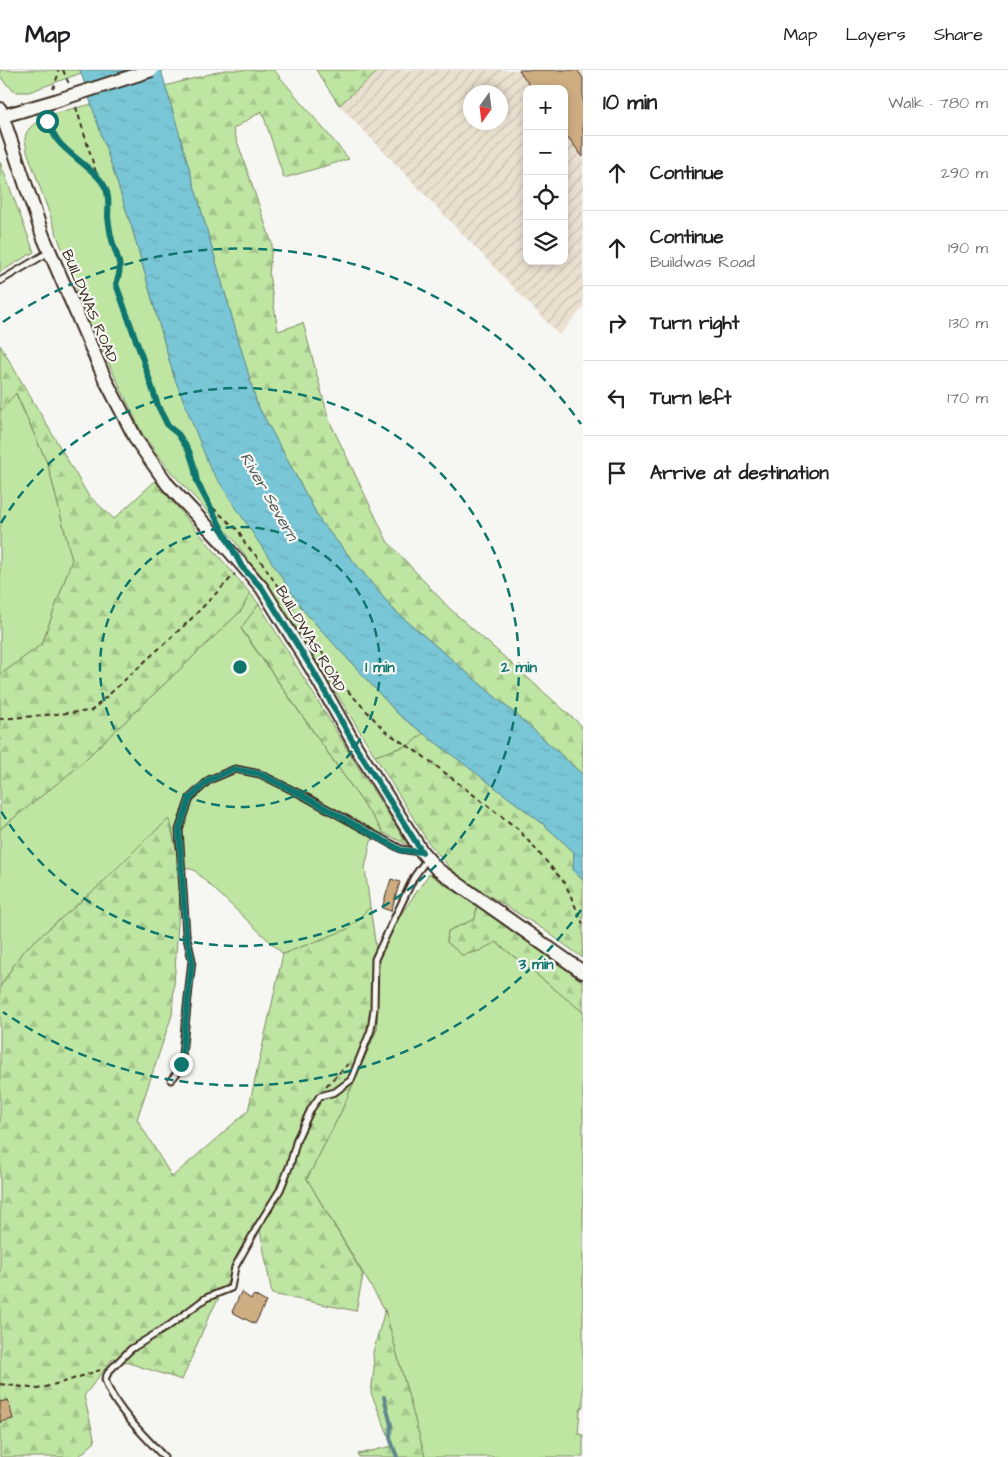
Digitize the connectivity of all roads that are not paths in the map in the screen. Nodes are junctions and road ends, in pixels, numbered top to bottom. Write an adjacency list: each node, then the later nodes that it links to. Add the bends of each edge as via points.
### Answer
1 (152, 70): 2 (street, bridge, via 54,96 40,105)
2 (2, 113): 3 (street, BUILDWAS ROAD)
3 (49, 252): 4 (lane); 5 (street, BUILDWAS ROAD, via 104,379 137,441 168,485 262,588 356,747)
4 (0, 281)
5 (425, 855): 6 (street, BUILDWAS ROAD, via 437,869); 7 (lane, via 401,850 260,774 234,769 209,780 190,798 179,830 186,934 192,960 181,1064); 8 (lane, via 375,958 371,1030 351,1080 335,1092 320,1096 311,1109 280,1190 235,1267 231,1288 206,1298 131,1349 105,1379 110,1396)
6 (583, 972)
7 (171, 1080)
8 (164, 1457)

